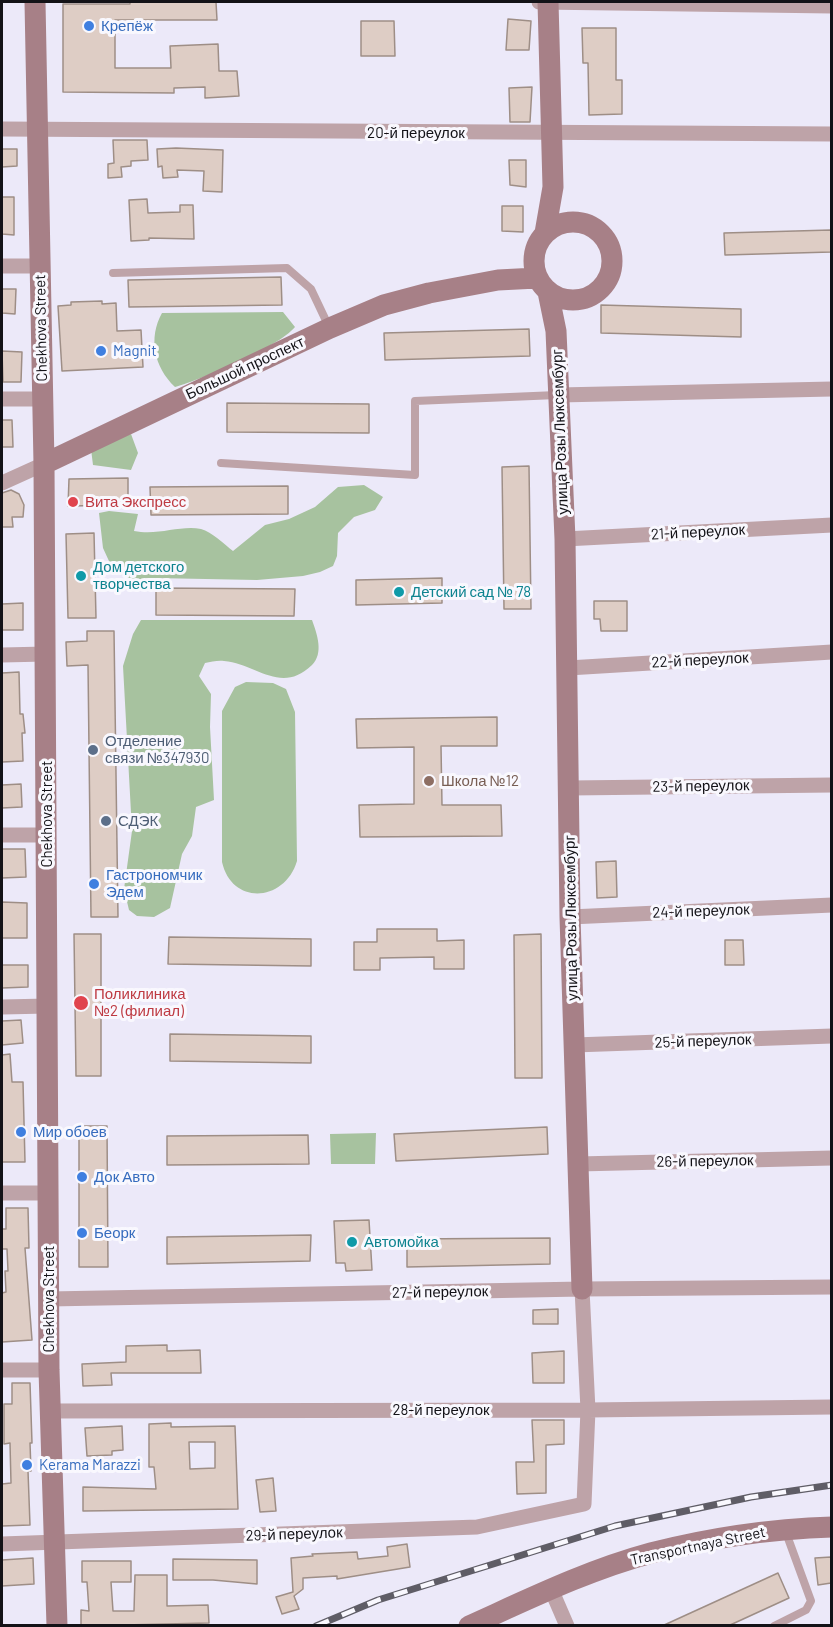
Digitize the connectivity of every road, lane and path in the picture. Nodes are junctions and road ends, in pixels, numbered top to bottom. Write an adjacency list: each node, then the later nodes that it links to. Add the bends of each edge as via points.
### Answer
1 (34, 2): 6 (street, Chekhova Street)
2 (539, 2): 3 (street)
3 (548, 2): 4 (street); 7 (street)
4 (831, 6)
5 (2, 129): 6 (street, 20-й переулок)
6 (37, 130): 7 (street, 20-й переулок); 13 (street, Chekhova Street)
7 (550, 134): 8 (street, 20-й переулок); 9 (street)
8 (831, 134)
9 (554, 187): 10 (street); 11 (street)
10 (571, 222): 11 (street); 16 (street, улица Розы Люксембург, via 587,224 604,237 613,265 598,292)
11 (545, 233): 15 (street, via 538,242)
12 (2, 266): 13 (street)
13 (40, 266): 22 (street, Chekhova Street)
14 (113, 273): 17 (lane, via 287,268 311,289)
15 (540, 277): 16 (street, via 562,299); 17 (street, Большой проспект, via 498,280 429,293 384,305); 18 (street, улица Розы Люксембург)
16 (577, 301): 18 (street, улица Розы Люксембург)
17 (330, 328): 24 (street, Большой проспект)
18 (556, 331): 20 (street, улица Розы Люксембург)
19 (831, 389): 20 (street)
20 (559, 395): 23 (lane, via 415,401 415,475); 27 (street, улица Розы Люксембург)
21 (2, 399): 22 (street)
22 (43, 399): 24 (street, Chekhova Street)
23 (221, 463)
24 (44, 464): 25 (street, Большой проспект); 29 (street, Chekhova Street)
25 (2, 483)
26 (831, 525): 27 (street, 21-й переулок)
27 (565, 539): 31 (street, улица Розы Люксембург)
28 (831, 652): 31 (street, 22-й переулок)
29 (46, 654): 30 (street); 35 (street, Chekhova Street)
30 (2, 655)
31 (568, 668): 33 (street, улица Розы Люксембург)
32 (831, 784): 33 (street, 23-й переулок)
33 (570, 788): 37 (street, улица Розы Люксембург)
34 (2, 835): 35 (street)
35 (47, 835): 38 (street, Chekhova Street)
36 (831, 905): 37 (street, 24-й переулок)
37 (570, 917): 41 (street, улица Розы Люксембург)
38 (48, 1006): 39 (street); 45 (street, Chekhova Street)
39 (2, 1007)
40 (831, 1036): 41 (street, 25-й переулок)
41 (574, 1046): 43 (street, улица Розы Люксембург)
42 (831, 1158): 43 (street, 26-й переулок)
43 (578, 1164): 47 (street, улица Розы Люксембург)
44 (2, 1193): 45 (street)
45 (48, 1193): 48 (street, Chekhova Street)
46 (831, 1287): 47 (street, 27-й переулок)
47 (582, 1289): 48 (street, 27-й переулок); 52 (street, улица Розы Люксембург)
48 (49, 1299): 50 (street, Chekhova Street)
49 (2, 1370): 50 (street)
50 (50, 1370): 53 (street, Chekhova Street)
51 (831, 1407): 52 (street, 28-й переулок)
52 (588, 1410): 53 (street, 28-й переулок); 54 (street, улица Розы Люксембург)
53 (51, 1411): 57 (street, Chekhova Street)
54 (584, 1504): 57 (street, 29-й переулок, via 477,1527)
55 (831, 1527): 56 (street, Transportnaya Street)
56 (784, 1529): 59 (street, Transportnaya Street, via 652,1553); 63 (lane, via 811,1601 806,1610)
57 (55, 1543): 58 (street, 29-й переулок); 60 (street, Chekhova Street)
58 (2, 1544)
59 (552, 1589): 61 (street, Transportnaya Street); 62 (street)
60 (57, 1626)
61 (469, 1626)
62 (567, 1626)
63 (774, 1626)

